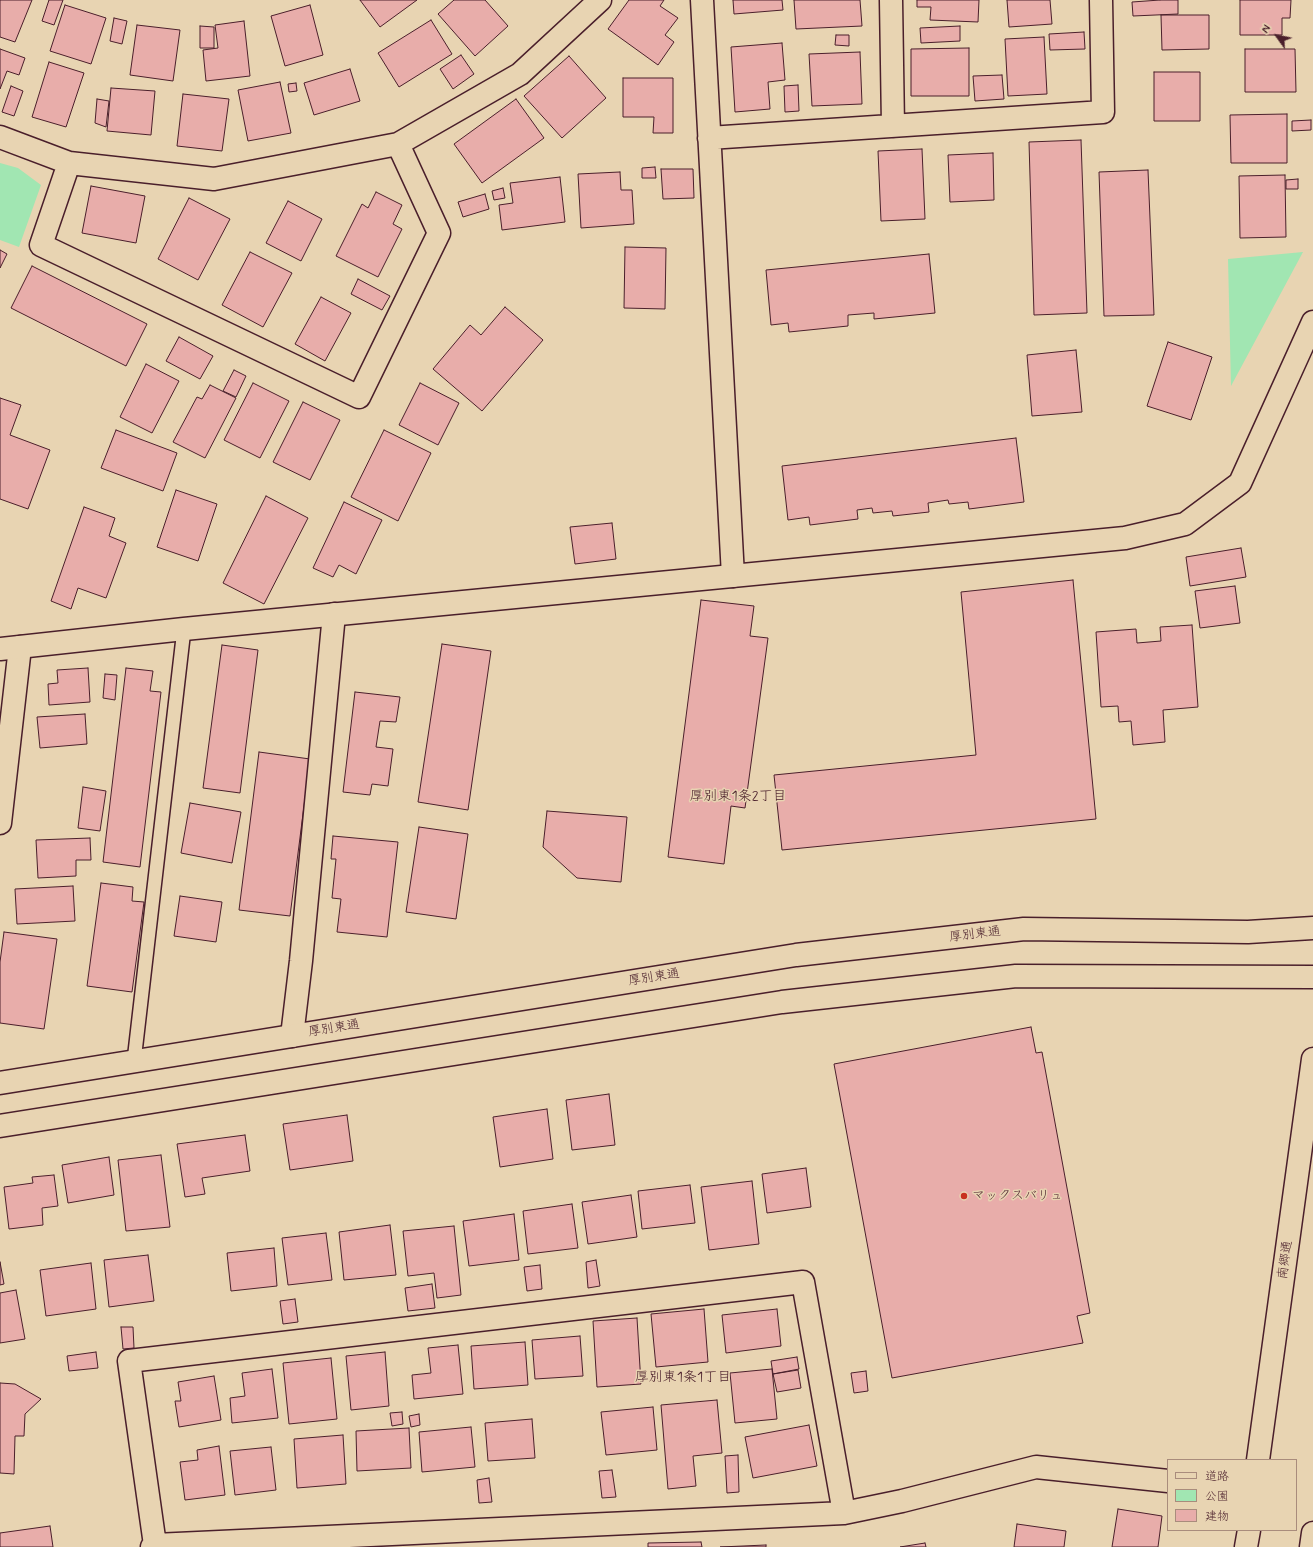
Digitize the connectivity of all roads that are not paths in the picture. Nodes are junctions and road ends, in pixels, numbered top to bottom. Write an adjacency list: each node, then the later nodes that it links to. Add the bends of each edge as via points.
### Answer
1 (600, 0): 8 (street, via 520,74)
2 (702, 0): 7 (street)
3 (890, 0): 5 (street)
4 (1101, 0): 5 (street, via 1103,112)
5 (893, 126): 7 (street)
6 (0, 136): 9 (street)
7 (709, 138): 11 (street)
8 (398, 144): 9 (street, via 214,179); 9 (street, via 439,233 359,397 41,245)
9 (69, 163)
10 (1313, 322): 11 (street, via 1240,483 1185,524 1125,538)
11 (732, 576): 12 (street)
12 (334, 614): 13 (street); 18 (street, via 302,961)
13 (184, 629): 14 (street); 20 (lane)
14 (10, 648): 15 (street)
15 (0, 823)
16 (1313, 928): 18 (street, 厚別東通, via 1248,932 1024,929 796,955)
17 (1313, 977): 22 (street, via 1016,976 806,999)
18 (292, 1036): 20 (street, 厚別東通)
19 (1313, 1059): 23 (street, 南郷通)
20 (134, 1061): 21 (street, 厚別東通)
21 (0, 1083)
22 (0, 1126)
23 (1258, 1459)
24 (1167, 1481): 25 (street, via 1036,1467)
25 (844, 1513): 28 (street); 28 (street, via 803,1282 129,1361)
26 (1249, 1531): 29 (street)
27 (1313, 1533): 30 (street)
28 (154, 1546)
29 (1246, 1547)
30 (1311, 1547)

